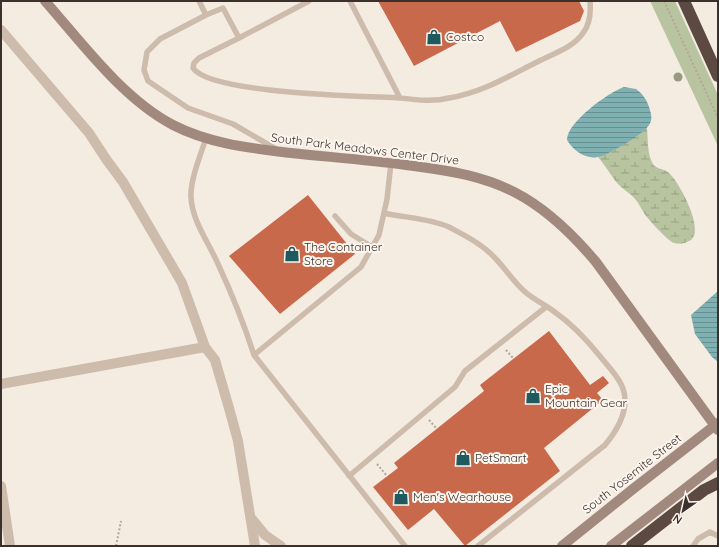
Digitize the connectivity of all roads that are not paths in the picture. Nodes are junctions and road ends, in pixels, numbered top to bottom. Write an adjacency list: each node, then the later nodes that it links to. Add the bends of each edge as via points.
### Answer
1 (45, 1): 12 (main road, South Park Meadows Center Drive, via 124,89 174,125)
2 (199, 1): 7 (lane)
3 (309, 1): 9 (lane)
4 (350, 1): 11 (lane)
5 (590, 1): 11 (lane, via 589,22 584,32 563,49 469,94 431,101)
6 (684, 1): 10 (highway)
7 (206, 15): 9 (lane, via 223,8); 13 (lane, via 160,40 147,52 144,70 148,81 188,108 233,124)
8 (1, 30): 19 (street, via 85,128 123,182 184,288)
9 (239, 38): 11 (lane, via 199,58 194,63 195,72 232,85 278,91)
10 (718, 76)
11 (400, 98)
12 (206, 138): 13 (main road, South Park Meadows Center Drive, via 246,148); 20 (lane, via 192,184 192,208 242,319)
13 (280, 151): 14 (main road, South Park Meadows Center Drive)
14 (391, 163): 15 (lane); 22 (main road, South Park Meadows Center Drive, via 442,170 496,184 525,198 553,218 596,262)
15 (384, 213): 17 (lane, via 379,235); 18 (lane, via 447,226 475,242 493,256 524,291)
16 (335, 216): 17 (lane, via 351,234)
17 (372, 248): 20 (lane, via 361,266)
18 (546, 307): 24 (lane, via 465,371 454,387); 33 (lane, via 579,332 614,373 624,393 623,416 612,436 600,450)
19 (205, 347): 21 (street); 27 (street, via 215,360 238,441)
20 (254, 355): 24 (lane)
21 (1, 384)
22 (717, 426): 34 (main road, South Yosemite Street)
23 (718, 463): 35 (main road)
24 (349, 476): 32 (lane)
25 (718, 483): 36 (highway, via 704,490)
26 (1, 486): 29 (street)
27 (250, 516): 30 (street); 31 (street, via 265,535)
28 (718, 536): 37 (lane, via 710,532 698,539)
29 (10, 546)
30 (255, 546)
31 (281, 546)
32 (405, 546)
33 (478, 546)
34 (562, 546)
35 (611, 546)
36 (632, 546)
37 (693, 546)

